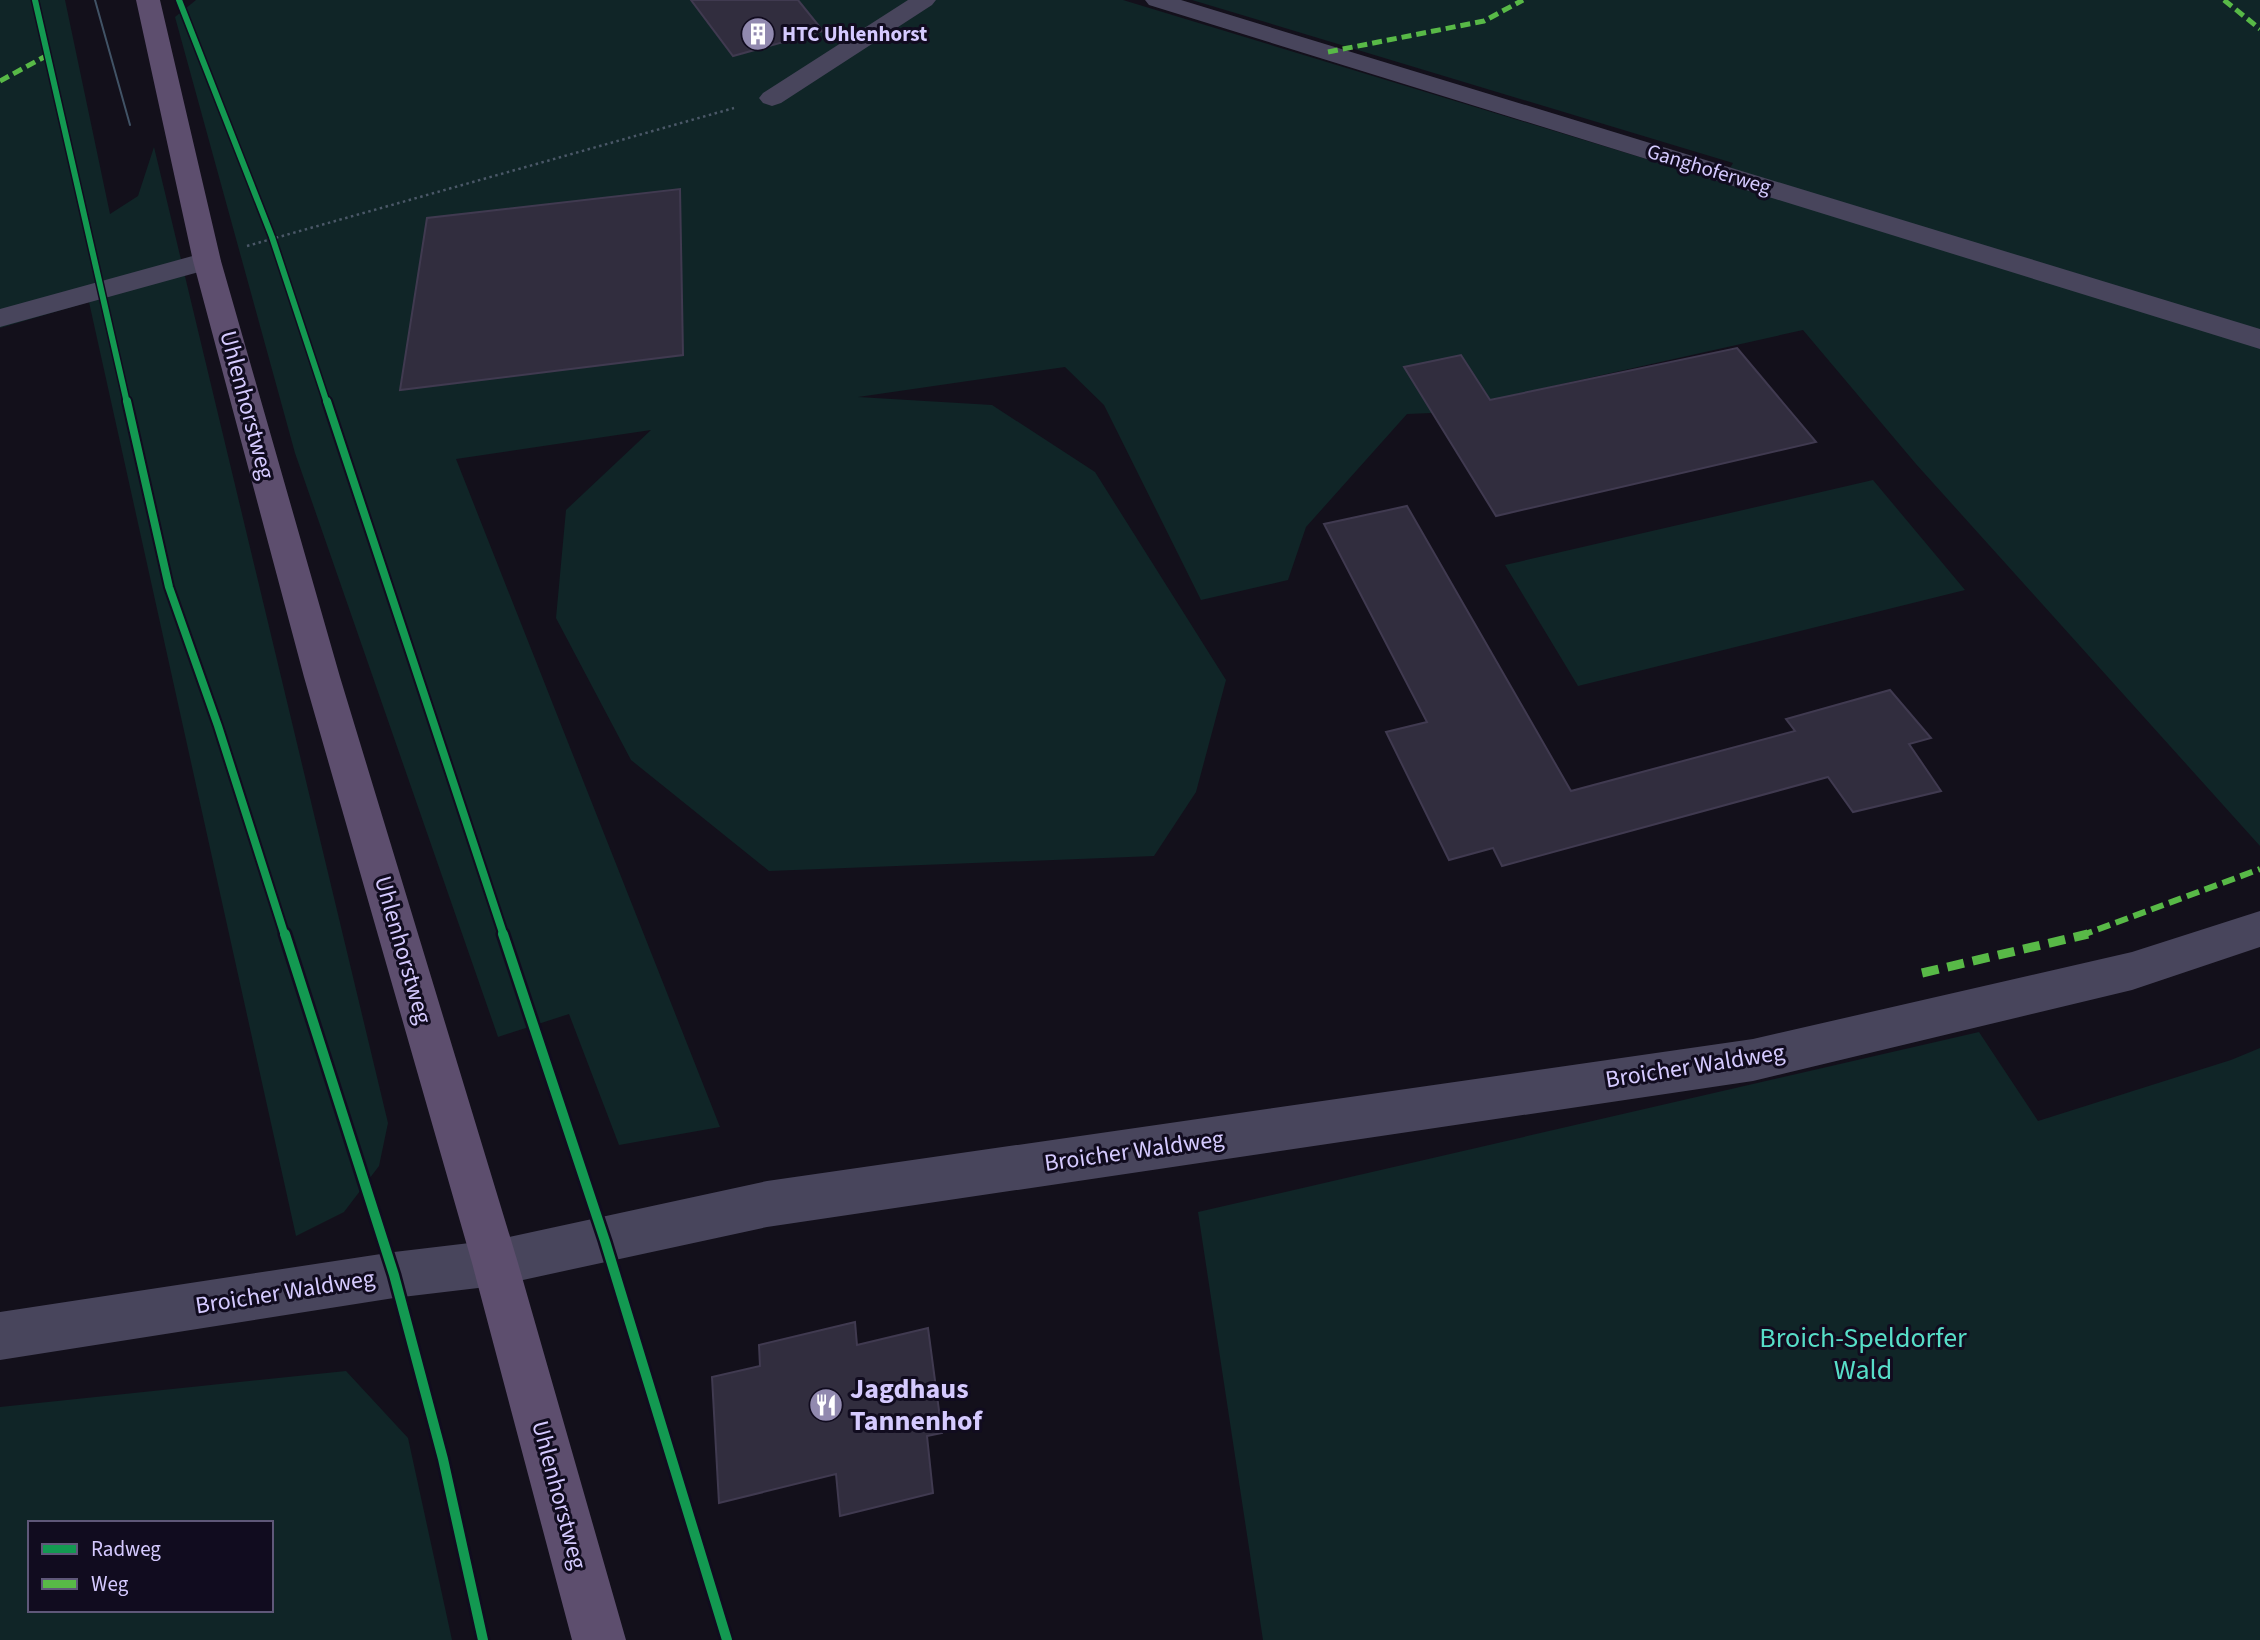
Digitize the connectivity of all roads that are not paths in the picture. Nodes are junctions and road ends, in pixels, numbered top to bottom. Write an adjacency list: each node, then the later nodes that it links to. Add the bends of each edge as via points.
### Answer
1 (148, 0): 5 (main road, Uhlenhorstweg)
2 (924, 0): 4 (street)
3 (1157, 0): 7 (street, Ganghoferweg)
4 (772, 98)
5 (207, 261): 6 (street); 9 (main road, Uhlenhorstweg, via 322,677)
6 (0, 318)
7 (2260, 339)
8 (2260, 929): 9 (street, Broicher Waldweg, via 2132,971 1753,1060 767,1204)
9 (495, 1263): 10 (street, Broicher Waldweg); 11 (main road, Uhlenhorstweg)
10 (0, 1336)
11 (599, 1640)

